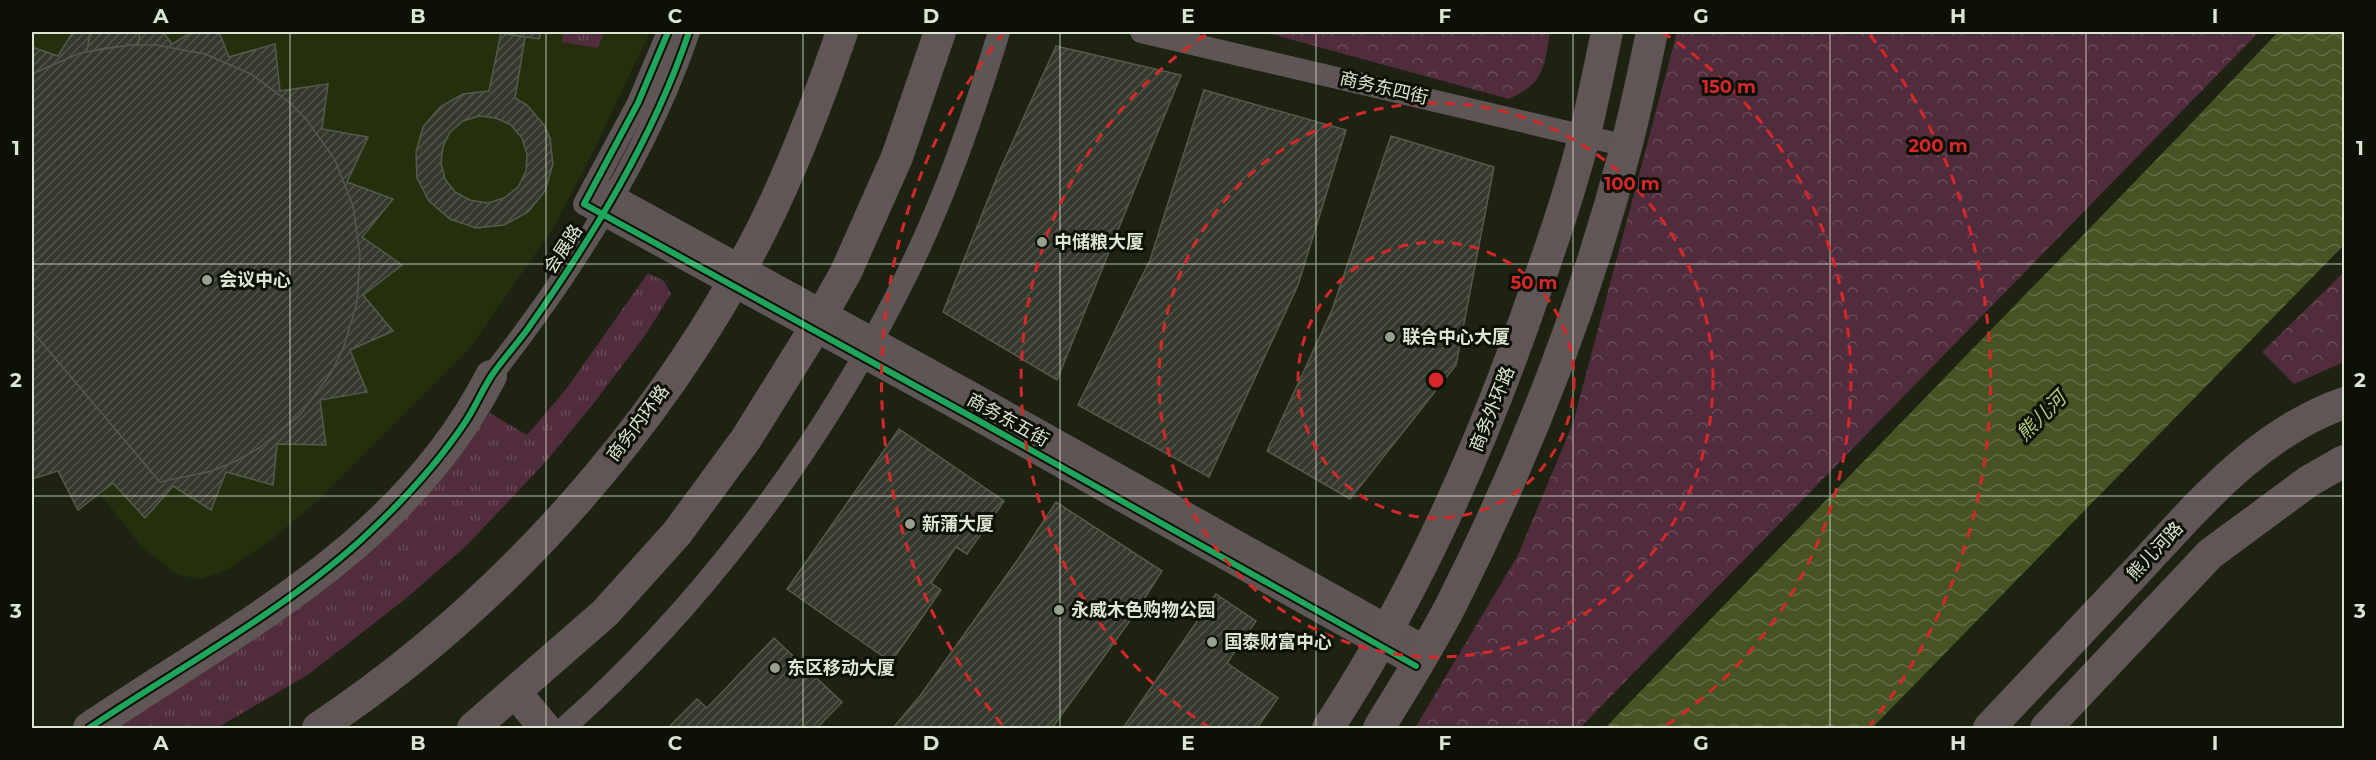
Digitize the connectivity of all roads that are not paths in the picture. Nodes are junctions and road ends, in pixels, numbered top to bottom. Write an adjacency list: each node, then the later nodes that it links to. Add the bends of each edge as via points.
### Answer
1 (668, 32): 11 (street, 会展路)
2 (689, 32): 11 (street, 会展路, via 657,111)
3 (842, 32): 12 (street, 商务内环路, via 805,133 762,230)
4 (940, 32): 13 (street, via 897,157 846,272)
5 (999, 32): 14 (street, via 949,178 896,298)
6 (1141, 32): 9 (street, 商务东四街)
7 (1607, 32): 9 (street, 商务外环路)
8 (1652, 32): 10 (street)
9 (1584, 135): 10 (street, 商务东四街); 18 (street, 商务外环路, via 1536,290 1483,433 1435,538)
10 (1627, 146): 19 (street, via 1578,303 1527,438 1479,547)
11 (598, 200): 12 (street, 商务东五街); 15 (street, 会展路, via 582,249)
12 (736, 275): 13 (street, 商务东五街); 22 (street, 商务内环路, via 642,421 586,491 528,554 462,616)
13 (818, 320): 14 (street, 商务东五街); 20 (street, via 746,439 677,533 605,613)
14 (867, 347): 18 (street, 商务东五街); 26 (street, via 755,521 677,614)
15 (491, 376): 21 (street, via 440,459 360,541 249,625)
16 (2344, 403): 29 (street, 熊儿河路, via 2272,440 2226,476)
17 (2344, 461): 30 (street, via 2309,481 2210,554)
18 (1383, 635): 19 (street, 商务东五街); 27 (street, 商务外环路)
19 (1421, 657): 28 (street)
20 (504, 708): 23 (street); 24 (street); 25 (street)
21 (89, 729)
22 (318, 729)
23 (473, 729)
24 (523, 729)
25 (545, 729)
26 (564, 729)
27 (1328, 729)
28 (1379, 729)
29 (1989, 729)
30 (2046, 729)

